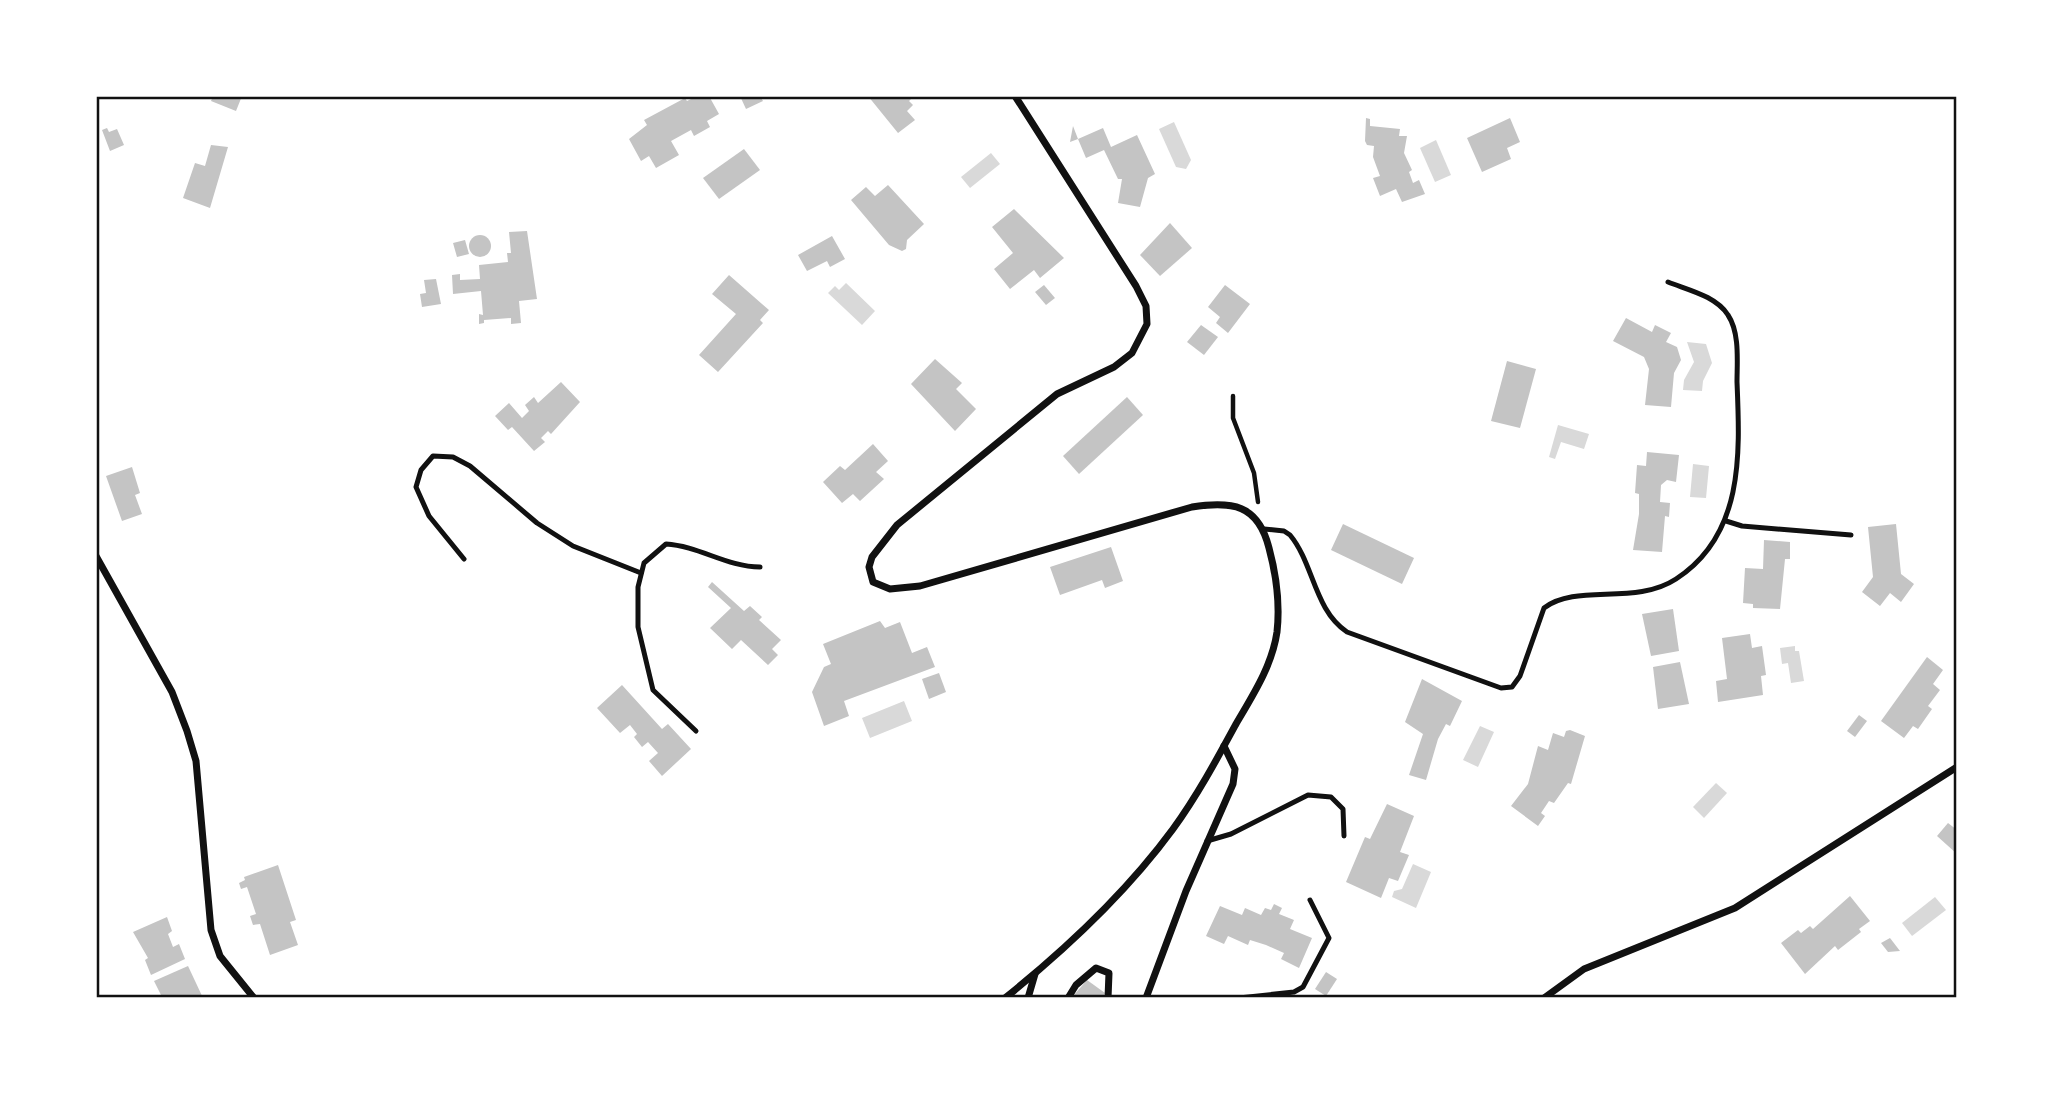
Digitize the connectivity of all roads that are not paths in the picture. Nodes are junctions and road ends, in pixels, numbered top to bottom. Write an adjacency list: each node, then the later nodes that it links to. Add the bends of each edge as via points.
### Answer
1 (1015, 96): 4 (street, via 1136,286 1146,306 1147,324 1132,353 1114,367 1057,394 897,526 872,557 873,582 890,589 920,586 1219,503 1254,516)
2 (1668, 282): 3 (lane, via 1720,306 1736,336 1740,447)
3 (1726, 521): 4 (lane, via 1698,563 1674,581 1631,594 1554,600 1538,620 1520,677 1512,687 1501,688 1336,625 1290,535); 5 (lane)
4 (1264, 529): 11 (street, via 1276,592 1277,633 1261,681)
5 (1852, 535)
6 (96, 555): 17 (street, via 172,692 187,731 196,761 211,930 220,956)
7 (464, 559): 9 (lane, via 429,516 416,487 421,470 433,456 453,457 470,466 537,523 573,546)
8 (760, 567): 9 (lane, via 746,567 686,545 666,544 644,562)
9 (641, 573): 10 (lane, via 638,627 653,690)
10 (696, 731)
11 (1224, 746): 14 (street, via 1235,776); 16 (street, via 1173,829 1096,918)
12 (1957, 766): 24 (street, via 1735,908 1584,969)
13 (1344, 836): 14 (lane, via 1343,809 1331,797 1308,794 1231,834)
14 (1207, 841): 22 (street)
15 (1310, 900): 23 (lane, via 1329,938 1303,987)
16 (1035, 974): 18 (street); 19 (street)
17 (254, 998)
18 (1004, 998)
19 (1028, 998)
20 (1068, 998): 21 (street, via 1097,968 1109,973)
21 (1108, 998)
22 (1146, 998)
23 (1239, 998)
24 (1544, 998)

